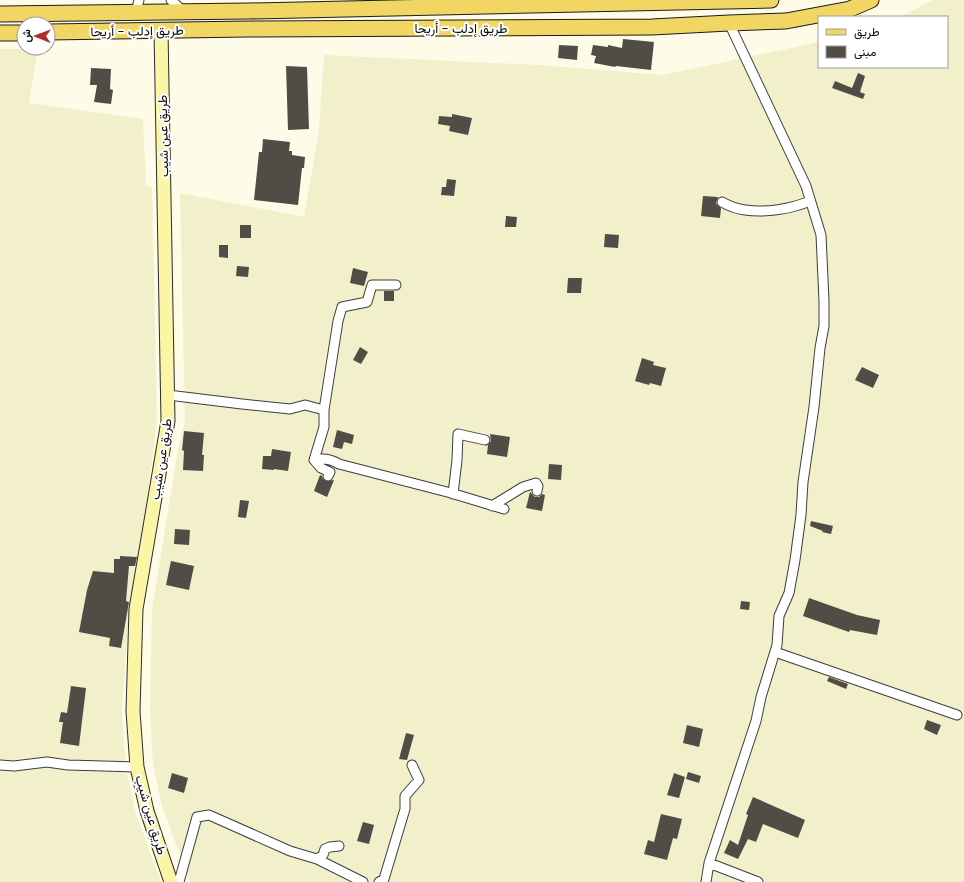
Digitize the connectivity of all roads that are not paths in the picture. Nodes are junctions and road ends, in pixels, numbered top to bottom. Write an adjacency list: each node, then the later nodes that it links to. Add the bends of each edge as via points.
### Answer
1 (171, 0): 6 (street)
2 (771, 0): 4 (main road, طريق إدلب - أريحا)
3 (871, 0): 9 (main road, طريق إدلب - أريحا, via 850,9 786,21)
4 (680, 1): 7 (main road, طريق إدلب - أريحا)
5 (138, 6): 6 (main road, طريق إدلب - أريحا); 8 (main road, طريق إدلب - أريحا)
6 (183, 11): 7 (main road, طريق إدلب - أريحا)
7 (249, 11): 10 (main road)
8 (0, 14)
9 (729, 23): 10 (main road, طريق إدلب - أريحا, via 644,27); 15 (street, via 806,186)
10 (248, 29): 11 (main road, طريق إدلب - أريحا)
11 (161, 30): 12 (main road, طريق إدلب - أريحا); 18 (main road, طريق عين شيب)
12 (56, 32)
13 (0, 33): 14 (main road)
14 (16, 33)
15 (810, 201): 16 (street, via 783,209 746,210); 27 (street, via 820,235 824,326 795,560 789,593 778,616)
16 (722, 202)
17 (396, 285): 19 (street, via 372,285 367,302 342,307)
18 (168, 395): 19 (street, via 290,409 305,405); 31 (main road, طريق عين شيب, via 168,421 136,609 133,711)
19 (324, 410): 21 (street, via 324,427)
20 (486, 440): 24 (street, via 458,434)
21 (314, 460): 22 (street, via 321,468 330,472); 24 (street, via 333,460 339,464)
22 (328, 476)
23 (537, 491): 25 (street, via 536,483 523,487)
24 (453, 494): 25 (street)
25 (492, 506): 26 (street)
26 (504, 509)
27 (775, 652): 28 (street); 34 (street, via 756,721)
28 (957, 715)
29 (0, 765): 31 (street, via 46,762)
30 (412, 765): 38 (street, via 419,780 405,796 405,809 384,879)
31 (137, 767): 35 (main road, طريق عين شيب, via 147,811)
32 (338, 846): 33 (street, via 325,849 323,855)
33 (317, 859): 36 (street, via 290,851 209,815 197,817); 37 (street)
34 (709, 863): 39 (street); 40 (street)
35 (171, 882)
36 (179, 882)
37 (363, 882)
38 (379, 882)
39 (706, 882)
40 (758, 882)

